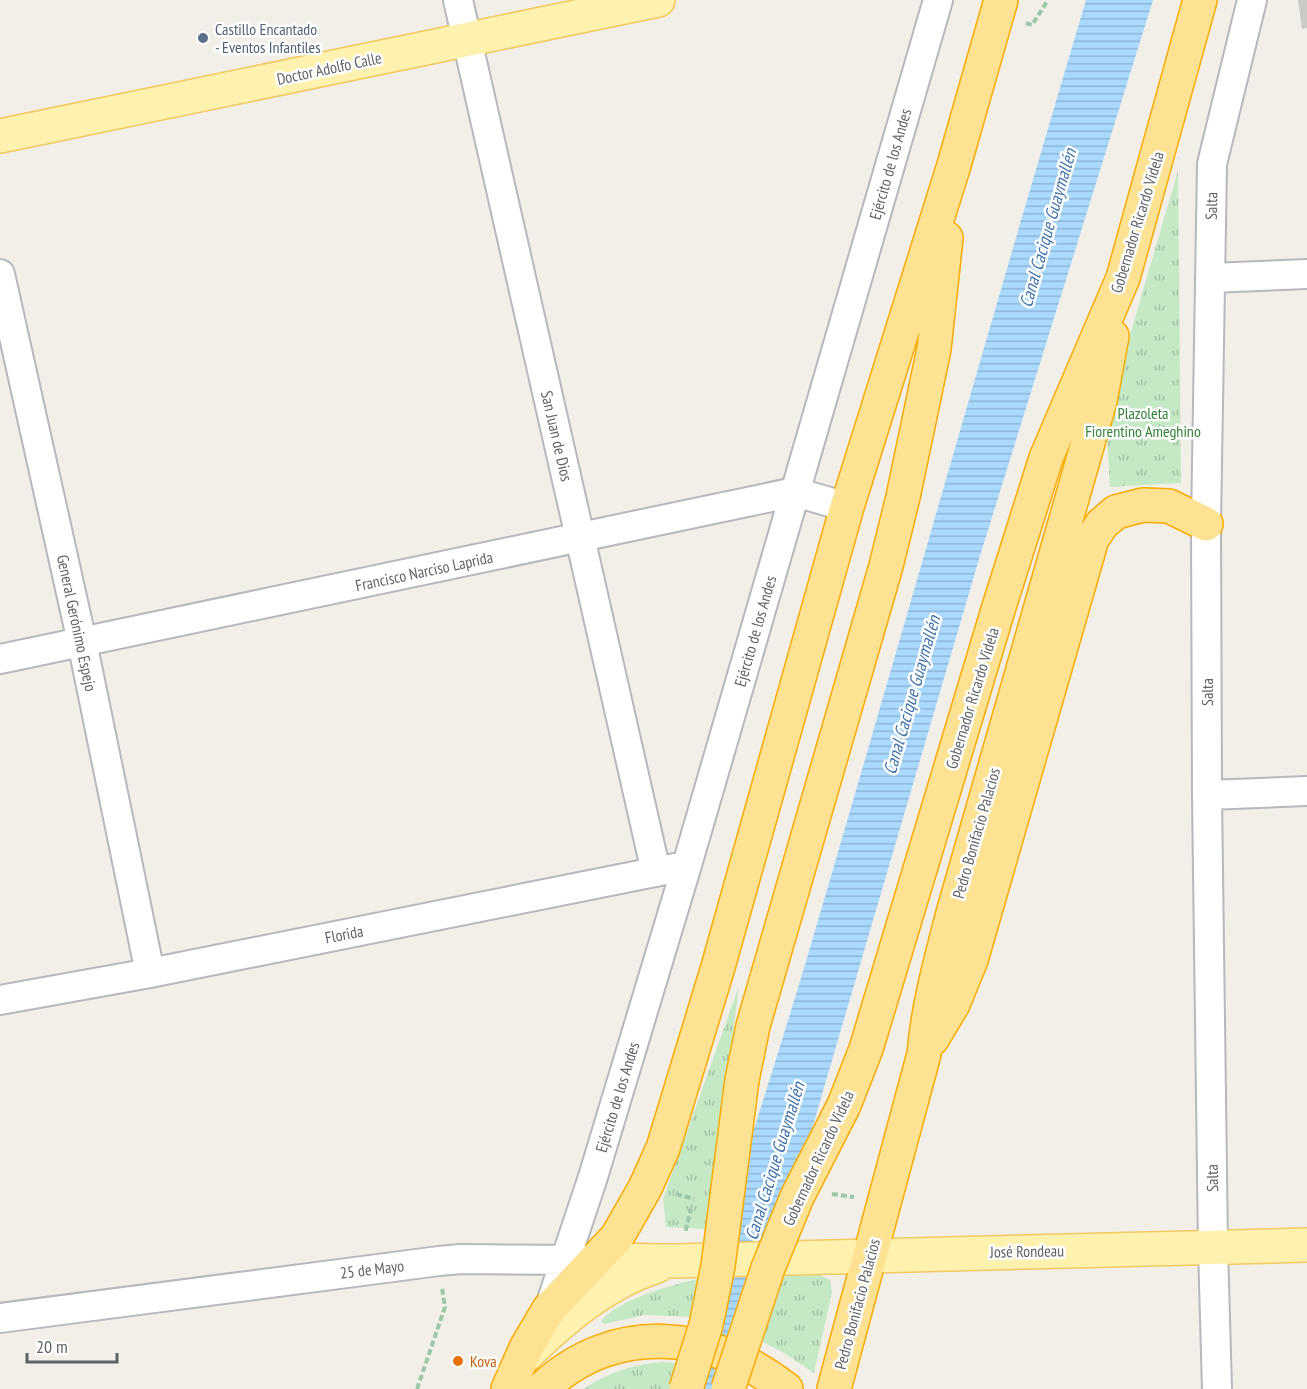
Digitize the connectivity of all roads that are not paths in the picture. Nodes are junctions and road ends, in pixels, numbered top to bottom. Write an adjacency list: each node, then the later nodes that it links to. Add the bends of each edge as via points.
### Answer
1 (458, 0): 7 (street, San Juan de Dios)
2 (658, 0): 7 (main road, Doctor Adolfo Calle)
3 (938, 0): 14 (street, Ejército de los Andes)
4 (1001, 0): 9 (highway)
5 (1200, 0): 13 (highway, Gobernador Ricardo Videla)
6 (1252, 0): 12 (street, Salta, via 1212,164)
7 (466, 39): 8 (main road, Doctor Adolfo Calle); 17 (street, San Juan de Dios)
8 (0, 136)
9 (954, 165): 15 (highway); 36 (highway, bridge, via 934,349 903,497 753,1026 742,1080 718,1266 706,1325)
10 (0, 274): 18 (street, General Gerónimo Espejo)
11 (1307, 274): 12 (street)
12 (1210, 278): 16 (street, Salta)
13 (1123, 279): 26 (highway, Pedro Bonifacio Palacios, via 1100,401 952,914 926,1023); 37 (highway, Gobernador Ricardo Videla, bridge, via 1046,458 859,1070 772,1257)
14 (795, 492): 15 (street, Francisco Narciso Laprida); 17 (street, Francisco Narciso Laprida); 22 (street, Ejército de los Andes)
15 (847, 507): 31 (highway, via 663,1148 617,1237)
16 (1206, 524): 21 (street, Salta); 26 (highway, via 1168,506 1143,505 1116,512 1092,539 971,960 953,1004)
17 (580, 538): 18 (street, Francisco Narciso Laprida); 23 (street, San Juan de Dios)
18 (82, 642): 19 (street, Francisco Narciso Laprida); 24 (street, General Gerónimo Espejo)
19 (0, 659)
20 (1307, 791): 21 (street)
21 (1207, 795): 28 (street, Salta)
22 (687, 866): 23 (street, Florida); 31 (street, Ejército de los Andes, via 593,1177)
23 (656, 872): 24 (street, Florida)
24 (150, 973): 25 (street, Florida)
25 (0, 1000)
26 (924, 1054): 29 (highway, Pedro Bonifacio Palacios)
27 (1307, 1245): 28 (main road, José Rondeau)
28 (1213, 1247): 29 (main road, José Rondeau); 40 (street, Salta)
29 (870, 1255): 30 (main road, José Rondeau); 39 (highway, Pedro Bonifacio Palacios)
30 (762, 1258): 32 (main road, 25 de Mayo)
31 (580, 1260): 32 (main road, 25 de Mayo); 33 (street, 25 de Mayo, via 439,1261); 34 (highway, via 534,1332)
32 (673, 1261): 34 (main road, via 612,1286 555,1329)
33 (0, 1318)
34 (514, 1376)
35 (542, 1389): 38 (highway, bridge, via 570,1366 602,1350 644,1341 686,1343 718,1352 747,1363)
36 (686, 1389)
37 (728, 1389)
38 (786, 1389)
39 (834, 1389)
40 (1217, 1389)

